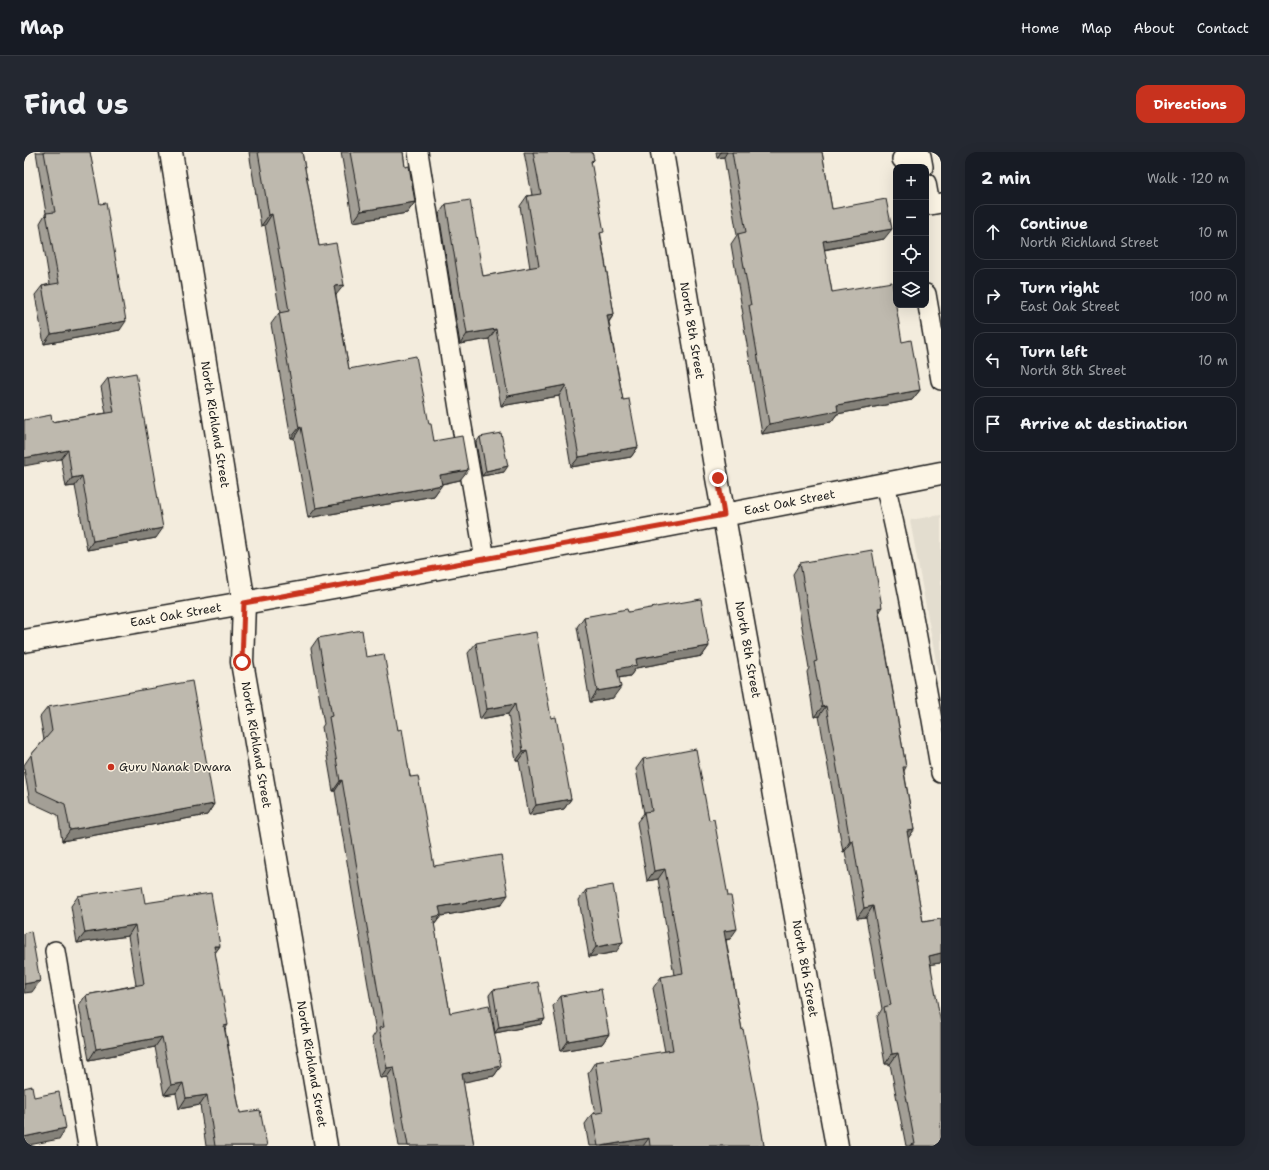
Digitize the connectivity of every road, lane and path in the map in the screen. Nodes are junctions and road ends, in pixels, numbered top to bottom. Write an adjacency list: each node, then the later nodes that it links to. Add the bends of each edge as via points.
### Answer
1 (171, 152): 14 (street, North Richland Street)
2 (418, 152): 13 (lane)
3 (662, 152): 12 (street, North 8th Street)
4 (902, 159): 5 (lane, via 921,156)
5 (922, 164)
6 (929, 189): 7 (lane)
7 (936, 204)
8 (928, 308): 9 (lane)
9 (941, 380)
10 (941, 473): 11 (street, East Oak Street)
11 (885, 484): 12 (street, East Oak Street); 16 (lane, via 930,705)
12 (724, 515): 13 (street, East Oak Street); 20 (street, North 8th Street)
13 (485, 559): 14 (street, East Oak Street)
14 (244, 603): 15 (street, East Oak Street); 19 (street, North Richland Street, via 242,662)
15 (24, 641)
16 (941, 773)
17 (55, 951): 18 (lane)
18 (88, 1146)
19 (326, 1146)
20 (837, 1146)

